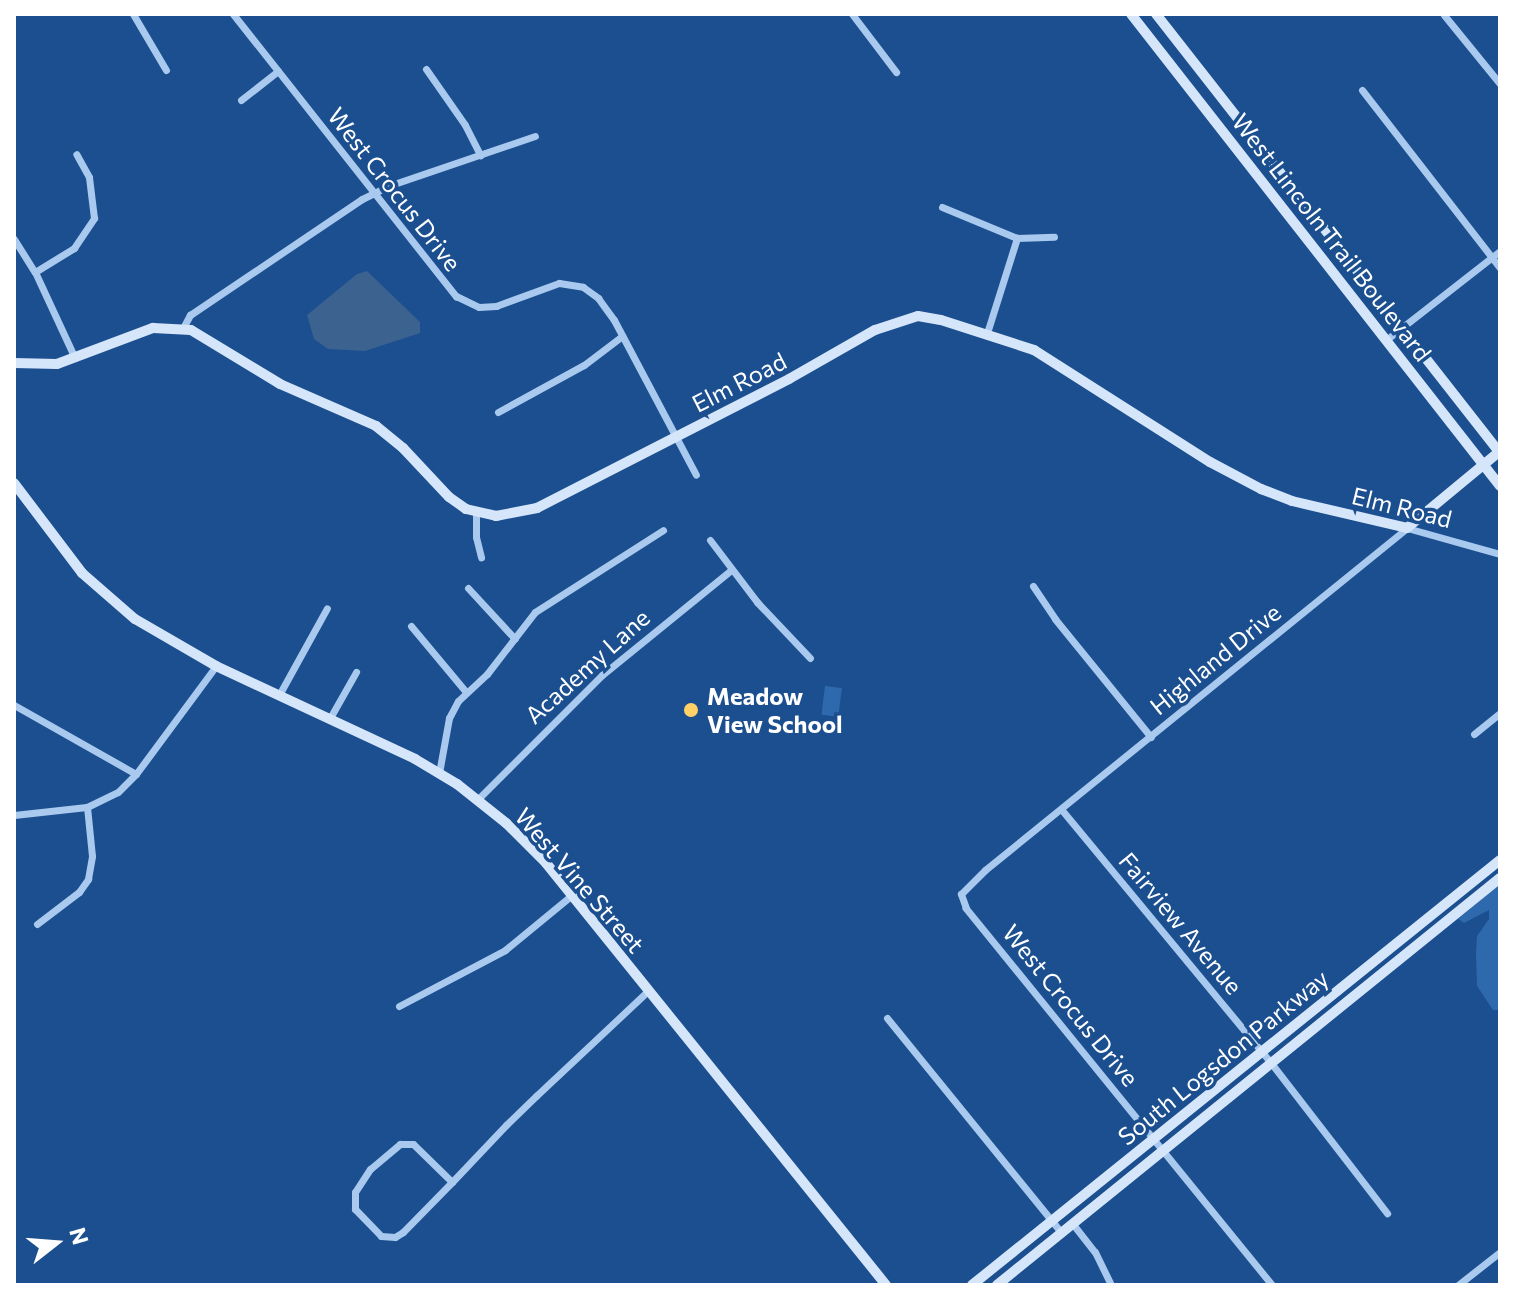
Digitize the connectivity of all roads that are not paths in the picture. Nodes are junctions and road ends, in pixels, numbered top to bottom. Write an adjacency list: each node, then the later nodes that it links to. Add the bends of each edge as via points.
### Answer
1 (133, 14): 8 (street)
2 (233, 14): 9 (street, West Crocus Drive)
3 (852, 14): 10 (street)
4 (1131, 14): 30 (main road, West Lincoln Trail Boulevard)
5 (1156, 14): 27 (main road, West Lincoln Trail Boulevard)
6 (1444, 15): 11 (street)
7 (426, 69): 16 (street)
8 (166, 70)
9 (278, 71): 13 (street); 17 (street, West Crocus Drive)
10 (896, 72)
11 (1500, 84)
12 (1362, 90): 23 (street)
13 (241, 100)
14 (535, 136): 16 (street)
15 (76, 154): 25 (street, via 93,192 94,218 74,248)
16 (480, 155): 17 (street)
17 (373, 193): 26 (street, via 190,315); 29 (street, West Crocus Drive, via 463,301 496,306 551,284 575,284 604,304)
18 (942, 207): 20 (street)
19 (1054, 237): 20 (street)
20 (1017, 238): 28 (street)
21 (14, 239): 25 (street)
22 (1500, 251): 23 (street)
23 (1492, 258): 24 (street); 27 (street)
24 (1500, 268)
25 (35, 272): 31 (street)
26 (183, 328): 31 (main road, via 140,331); 40 (main road, via 214,341 280,384 376,426 441,490)
27 (1402, 328): 30 (street); 35 (main road, West Lincoln Trail Boulevard)
28 (987, 333): 34 (main road, Elm Road, via 929,317 896,320); 41 (main road, Elm Road, via 1056,361 1210,462 1261,489)
29 (622, 336): 33 (street, via 584,365); 34 (street, West Crocus Drive)
30 (1386, 340): 36 (main road, West Lincoln Trail Boulevard)
31 (75, 358): 32 (main road, via 44,366)
32 (14, 363)
33 (498, 412)
34 (675, 437): 37 (street, West Crocus Drive); 40 (main road, Elm Road, via 537,508 507,515)
35 (1500, 452): 36 (main road, Highland Drive)
36 (1484, 465): 39 (main road, West Lincoln Trail Boulevard); 41 (main road, Highland Drive)
37 (696, 475)
38 (14, 483): 53 (main road, West Vine Street, via 97,588 145,625)
39 (1500, 486)
40 (476, 512): 45 (street)
41 (1407, 528): 44 (street, Elm Road); 61 (street, Highland Drive)
42 (663, 530): 51 (street, via 535,612)
43 (710, 540): 46 (street)
44 (1500, 554)
45 (481, 557)
46 (731, 570): 52 (street); 64 (street, Academy Lane, via 602,675)
47 (1033, 586): 61 (street)
48 (468, 588): 51 (street)
49 (327, 608): 56 (street)
50 (411, 626): 55 (street)
51 (515, 639): 55 (street)
52 (810, 658)
53 (216, 666): 56 (main road, West Vine Street); 63 (street)
54 (356, 672): 59 (street)
55 (466, 692): 62 (street, via 449,718)
56 (279, 695): 59 (main road, West Vine Street)
57 (14, 705): 63 (street)
58 (1500, 713): 60 (street)
59 (330, 718): 62 (main road, West Vine Street)
60 (1474, 734)
61 (1151, 737): 66 (street, Highland Drive)
62 (439, 773): 64 (main road, West Vine Street)
63 (136, 774): 65 (street, via 111,798)
64 (478, 799): 71 (main road, West Vine Street, via 522,838)
65 (87, 807): 67 (street); 74 (street, via 92,856 88,879)
66 (1061, 809): 73 (street, Highland Drive, via 963,890); 80 (street, Fairview Avenue)
67 (14, 815)
68 (1500, 860): 70 (main road, South Logsdon Parkway)
69 (1500, 878): 72 (main road, South Logsdon Parkway)
70 (1469, 885): 72 (street); 75 (main road, South Logsdon Parkway)
71 (572, 895): 77 (main road, West Vine Street); 78 (street, via 505,950)
72 (1478, 896): 76 (main road, South Logsdon Parkway)
73 (961, 899): 82 (street, West Crocus Drive)
74 (37, 924)
75 (1373, 961): 76 (street); 80 (main road, South Logsdon Parkway)
76 (1383, 973): 81 (main road, South Logsdon Parkway)
77 (649, 990): 84 (street); 90 (main road, West Vine Street)
78 (399, 1006)
79 (887, 1018): 86 (street)
80 (1262, 1052): 81 (street, Fairview Avenue); 82 (main road, South Logsdon Parkway)
81 (1271, 1063): 83 (main road, South Logsdon Parkway); 85 (street, Fairview Avenue)
82 (1154, 1139): 83 (street, West Crocus Drive); 86 (main road, South Logsdon Parkway)
83 (1162, 1150): 87 (main road, South Logsdon Parkway); 94 (street, West Crocus Drive)
84 (452, 1182): 84 (street, via 413,1144 400,1144 370,1169 355,1192 355,1209 373,1232 395,1237)
85 (1387, 1213)
86 (1052, 1221): 88 (street); 91 (main road, South Logsdon Parkway)
87 (1072, 1223): 88 (main road, South Logsdon Parkway); 93 (street, via 1095,1252)
88 (1061, 1232): 92 (main road, South Logsdon Parkway)
89 (1500, 1252): 95 (street)
90 (886, 1285)
91 (972, 1285)
92 (997, 1285)
93 (1111, 1285)
94 (1272, 1285)
95 (1458, 1285)

